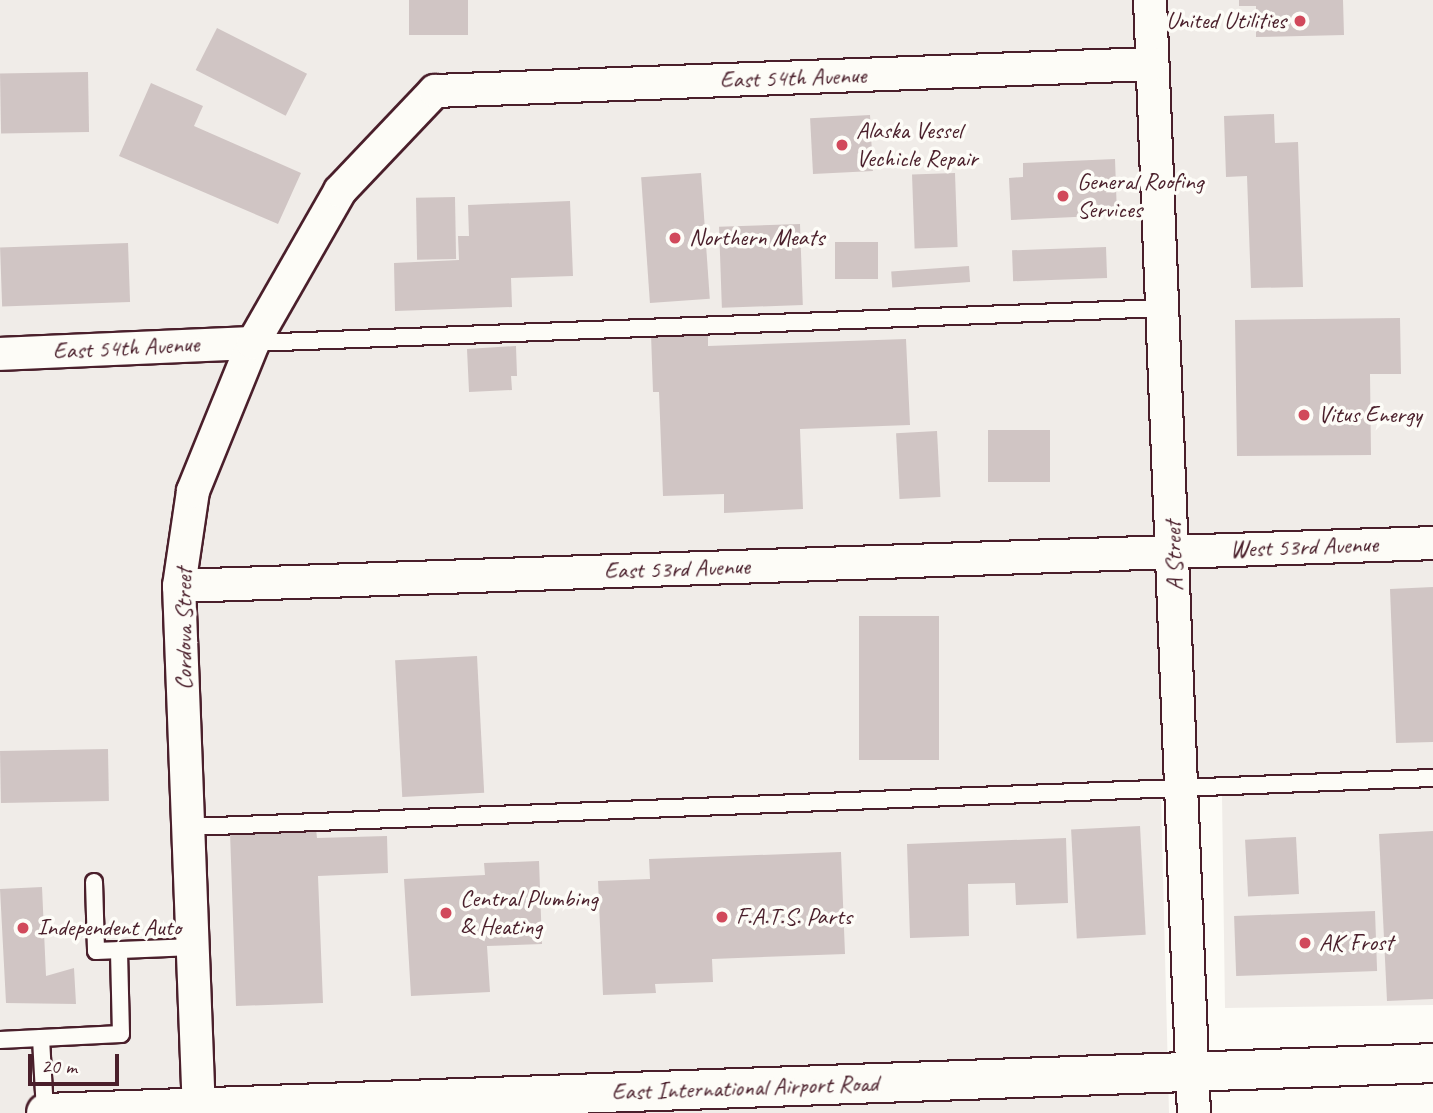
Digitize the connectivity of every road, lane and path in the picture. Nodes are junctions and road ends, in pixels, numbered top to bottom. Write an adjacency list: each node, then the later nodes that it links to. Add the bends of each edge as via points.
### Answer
1 (1150, 0): 2 (street, A Street)
2 (1151, 64): 3 (street, East 54th Avenue); 4 (street, A Street)
3 (435, 91): 5 (street, Cordova Street, via 340,191)
4 (1163, 308): 5 (lane); 8 (street, A Street)
5 (253, 343): 6 (street, East 54th Avenue); 9 (street, Cordova Street, via 193,491)
6 (0, 354)
7 (1433, 543): 8 (street, West 53rd Avenue)
8 (1175, 552): 9 (street, East 53rd Avenue); 11 (street, A Street)
9 (179, 586): 12 (street, Cordova Street)
10 (1433, 778): 11 (lane)
11 (1183, 788): 12 (lane); 19 (street, A Street)
12 (190, 827): 14 (street, Cordova Street)
13 (94, 882): 15 (lane, via 96,951)
14 (193, 947): 15 (lane); 22 (street, Cordova Street)
15 (119, 950): 16 (lane, via 121,1034)
16 (41, 1038): 17 (lane); 23 (lane)
17 (0, 1040)
18 (1433, 1063): 19 (main road, East International Airport Road)
19 (1192, 1074): 20 (main road, East International Airport Road); 24 (street, A Street)
20 (628, 1102): 21 (main road, East International Airport Road)
21 (442, 1105): 22 (main road, East International Airport Road)
22 (199, 1109): 23 (main road, East International Airport Road)
23 (46, 1113)
24 (1194, 1113)

